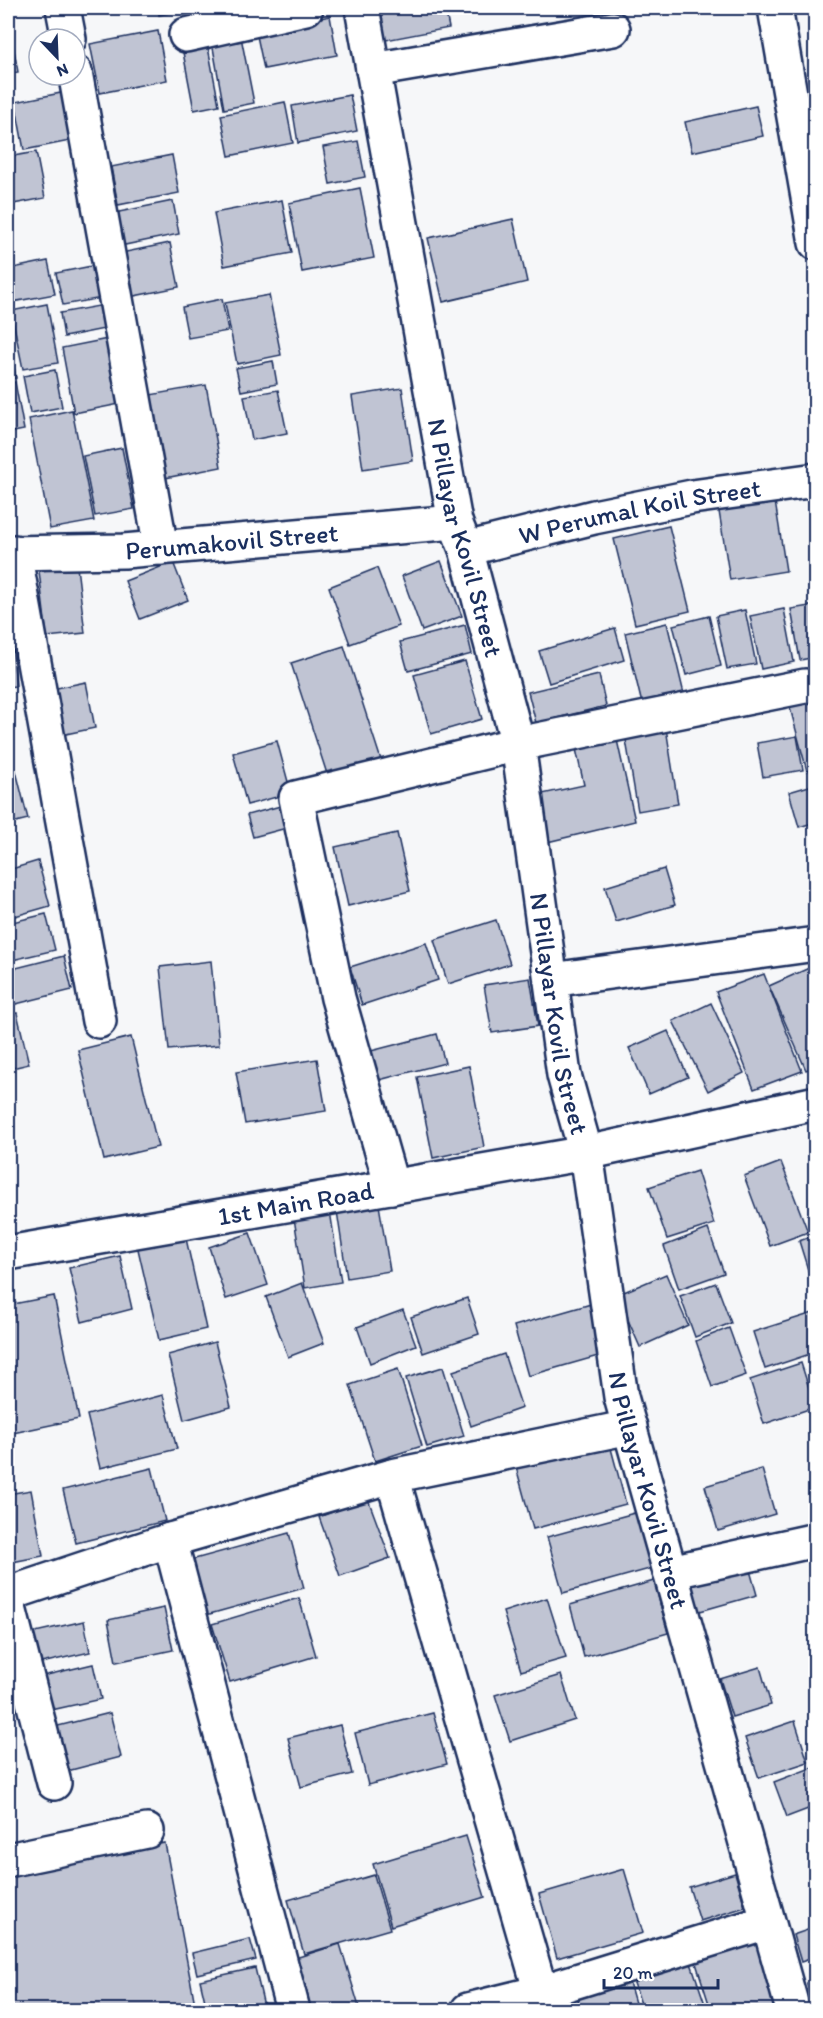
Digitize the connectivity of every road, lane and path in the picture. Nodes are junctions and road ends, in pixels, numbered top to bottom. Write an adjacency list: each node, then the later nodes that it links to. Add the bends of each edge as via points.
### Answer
1 (63, 8): 5 (street)
2 (306, 8): 7 (street)
3 (362, 8): 8 (street, N Pillayar Kovil Street)
4 (776, 8): 10 (street)
5 (67, 27)
6 (614, 29): 8 (street)
7 (186, 35)
8 (373, 70): 12 (street, N Pillayar Kovil Street)
9 (78, 87): 13 (street)
10 (816, 243)
11 (816, 480): 12 (street, W Perumal Koil Street)
12 (461, 536): 13 (street, Perumakovil Street); 16 (street, N Pillayar Kovil Street)
13 (161, 548): 14 (street, Perumakovil Street)
14 (11, 553): 19 (street)
15 (805, 686): 16 (street)
16 (518, 744): 18 (street, N Pillayar Kovil Street); 22 (street, via 296,798 338,998)
17 (816, 944): 18 (street)
18 (551, 980): 21 (street, N Pillayar Kovil Street, via 564,1075)
19 (99, 1021)
20 (816, 1102): 21 (street, 1st Main Road)
21 (586, 1153): 22 (street, 1st Main Road); 24 (street, N Pillayar Kovil Street, via 621,1397)
22 (392, 1187): 23 (street, 1st Main Road)
23 (8, 1253)
24 (630, 1427): 25 (street); 28 (street, N Pillayar Kovil Street)
25 (392, 1476): 26 (street); 33 (street)
26 (170, 1540): 29 (street, via 20,1590 10,1598 8,1604); 34 (street)
27 (816, 1540): 28 (street)
28 (670, 1572): 32 (street, N Pillayar Kovil Street)
29 (54, 1783)
30 (147, 1831): 31 (street)
31 (8, 1860)
32 (767, 1922): 33 (street); 36 (street, N Pillayar Kovil Street)
33 (543, 2001): 35 (street)
34 (293, 2010)
35 (468, 2010)
36 (793, 2010)

